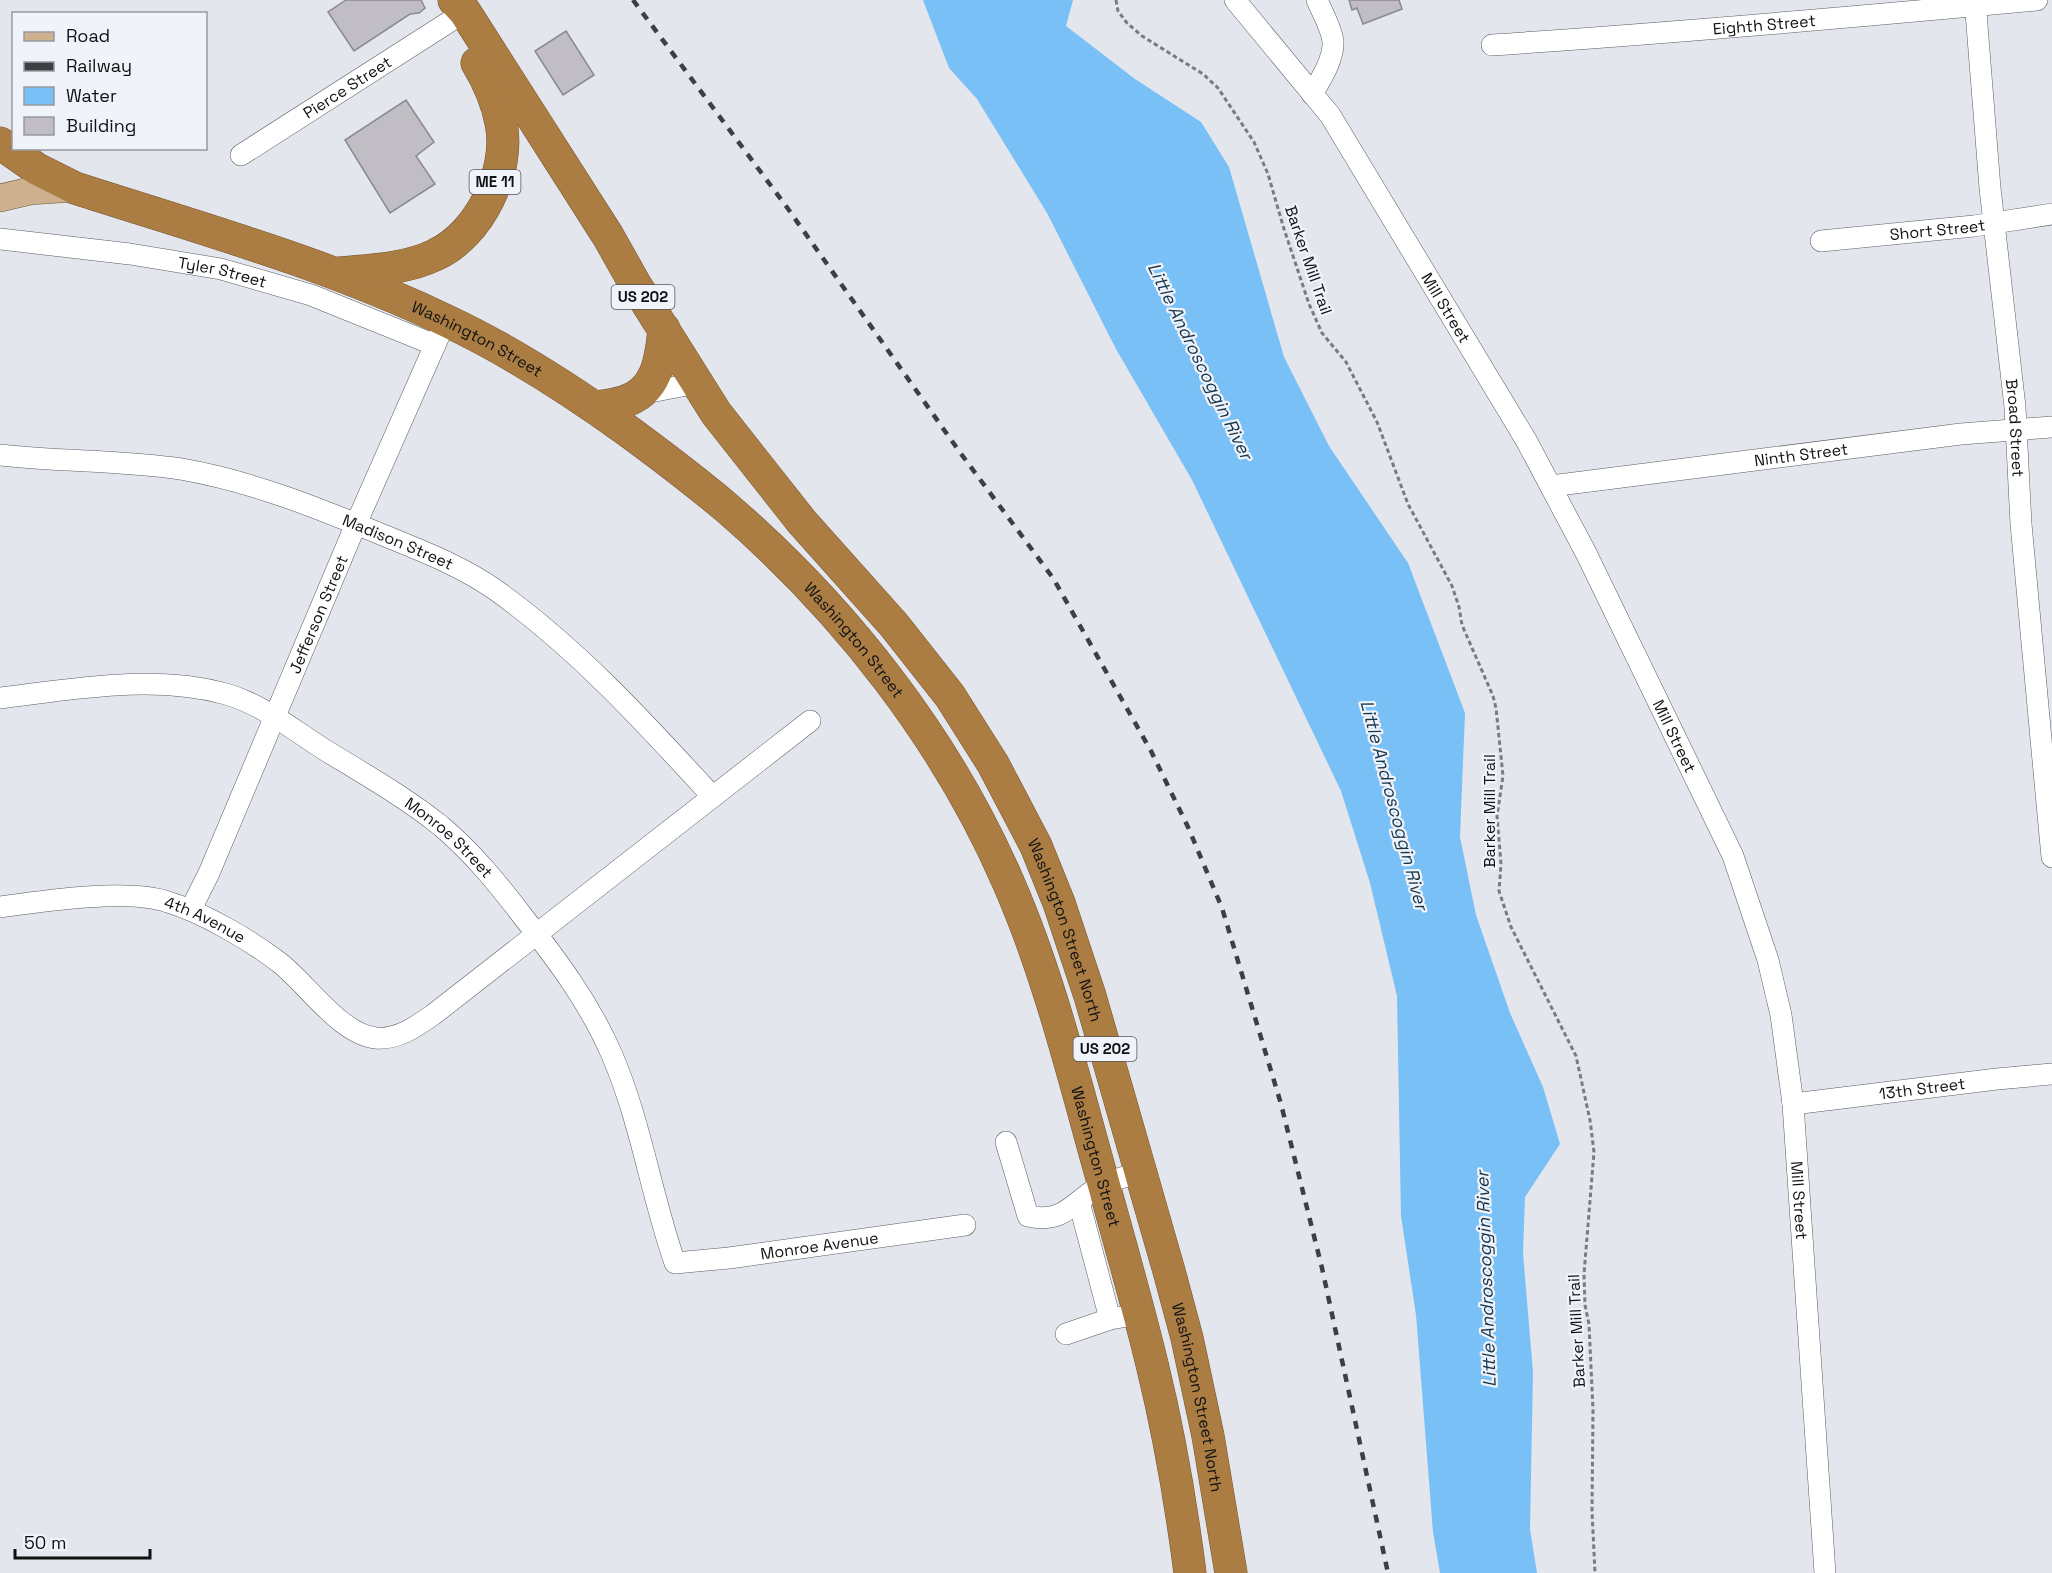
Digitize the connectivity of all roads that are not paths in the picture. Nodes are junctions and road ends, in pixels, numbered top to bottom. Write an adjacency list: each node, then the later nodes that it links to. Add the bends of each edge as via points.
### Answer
1 (1235, 0): 7 (street, Mill Street)
2 (1317, 0): 7 (street, via 1333,39 1324,71)
3 (2037, 0): 4 (street, Eighth Street)
4 (1975, 3): 6 (street, Eighth Street, via 1890,15); 13 (street, Broad Street)
5 (459, 7): 9 (street, Pierce Street); 16 (highway, ME 11, via 502,125 499,168 486,203 468,230 435,255 392,267); 17 (highway, US 202)
6 (1492, 45)
7 (1312, 94): 25 (street, Mill Street, via 1360,164)
8 (0, 143): 10 (highway, Washington Street / US 202, via 37,169)
9 (241, 155)
10 (75, 188): 11 (main road); 16 (highway, Washington Street / US 202)
11 (0, 198)
12 (2052, 214): 13 (street, Short Street)
13 (1994, 221): 15 (street, Short Street); 23 (street, Broad Street)
14 (0, 239): 18 (street, Tyler Street, via 221,269)
15 (1821, 241)
16 (339, 274): 18 (highway, Washington Street / US 202)
17 (664, 329): 19 (highway, US 202); 20 (highway, via 658,368)
18 (441, 332): 21 (highway, Washington Street / US 202, via 513,356); 26 (street, Jefferson Street)
19 (697, 383): 20 (street); 38 (highway, Washington Street North / US 202, via 758,467 950,696 993,764 1036,846 1059,903)
20 (639, 394): 21 (highway, via 624,402)
21 (595, 407): 39 (highway, Washington Street / US 202, via 677,467 755,533 826,606 914,715 972,809 1031,939 1060,1029)
22 (2052, 427): 23 (street, Ninth Street)
23 (2017, 429): 25 (street, Ninth Street); 31 (street, Broad Street, via 2021,524)
24 (0, 455): 26 (street, Madison Street, via 182,469 252,486)
25 (1551, 486): 36 (street, Mill Street, via 1733,856 1768,960 1781,1015)
26 (356, 524): 28 (street, Jefferson Street); 30 (street, Madison Street, via 475,576 519,607 646,724)
27 (0, 698): 28 (street, Monroe Street, via 114,686 173,686 226,694)
28 (274, 714): 33 (street, Jefferson Street); 34 (street, Monroe Street, via 441,827 482,867)
29 (810, 721): 30 (street)
30 (713, 797): 34 (street)
31 (2052, 857)
32 (0, 907): 33 (street, 4th Avenue, via 115,896 165,900)
33 (191, 909): 34 (street, 4th Avenue, via 280,964 342,1023 375,1038 400,1035 416,1026)
34 (537, 935): 41 (street, Monroe Street, via 578,991 612,1055 638,1129)
35 (2052, 1074): 36 (street, 13th Street)
36 (1793, 1104): 46 (street, Mill Street)
37 (1006, 1142): 39 (street, via 1028,1216 1043,1219 1066,1212)
38 (1141, 1172): 39 (street); 45 (highway, Washington Street North / US 202, via 1187,1338 1220,1497)
39 (1091, 1193): 42 (highway, Washington Street / US 202)
40 (965, 1225): 41 (street, Monroe Avenue)
41 (675, 1263)
42 (1125, 1316): 43 (street); 44 (highway, Washington Street / US 202, via 1170,1443)
43 (1066, 1334)
44 (1190, 1573)
45 (1231, 1573)
46 (1825, 1573)

